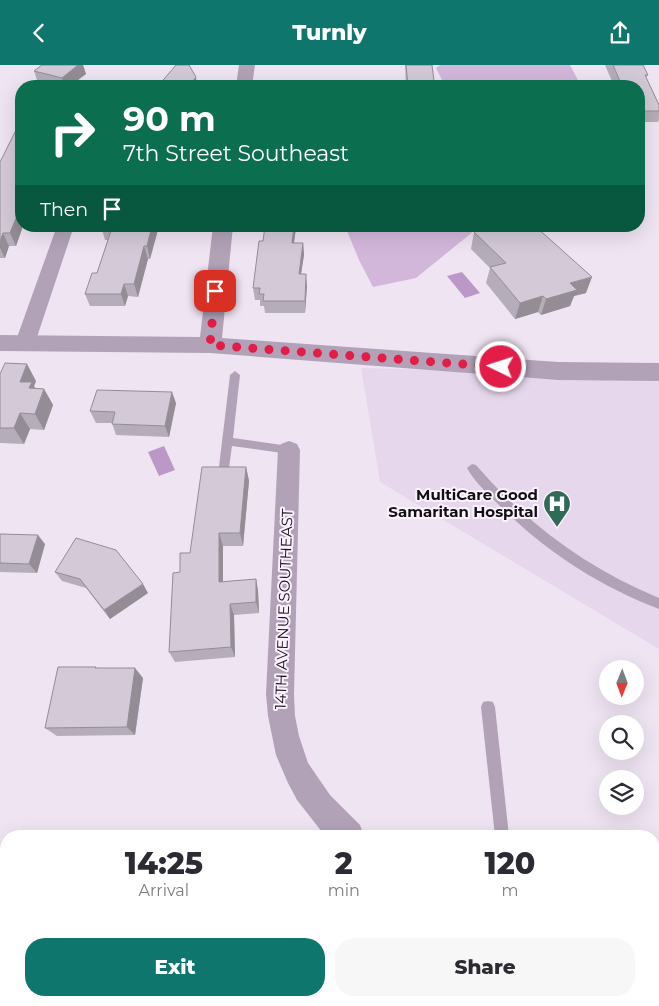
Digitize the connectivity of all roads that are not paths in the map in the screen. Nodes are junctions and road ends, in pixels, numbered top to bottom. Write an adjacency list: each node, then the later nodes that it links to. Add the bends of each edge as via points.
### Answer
1 (247, 65): 2 (street)
2 (245, 80)
3 (64, 232): 6 (street)
4 (222, 232): 7 (street)
5 (0, 343): 6 (street)
6 (24, 343): 7 (street)
7 (210, 345): 8 (street, via 558,371)
8 (659, 371)
9 (235, 375): 10 (lane)
10 (227, 441): 11 (lane); 13 (lane)
11 (289, 450): 16 (street, 14TH AVENUE SOUTHEAST, via 281,719 287,747 302,782 325,814)
12 (472, 468): 14 (lane, via 489,490 578,563 631,593)
13 (222, 475)
14 (659, 604)
15 (488, 707): 17 (lane)
16 (342, 830)
17 (501, 830)

